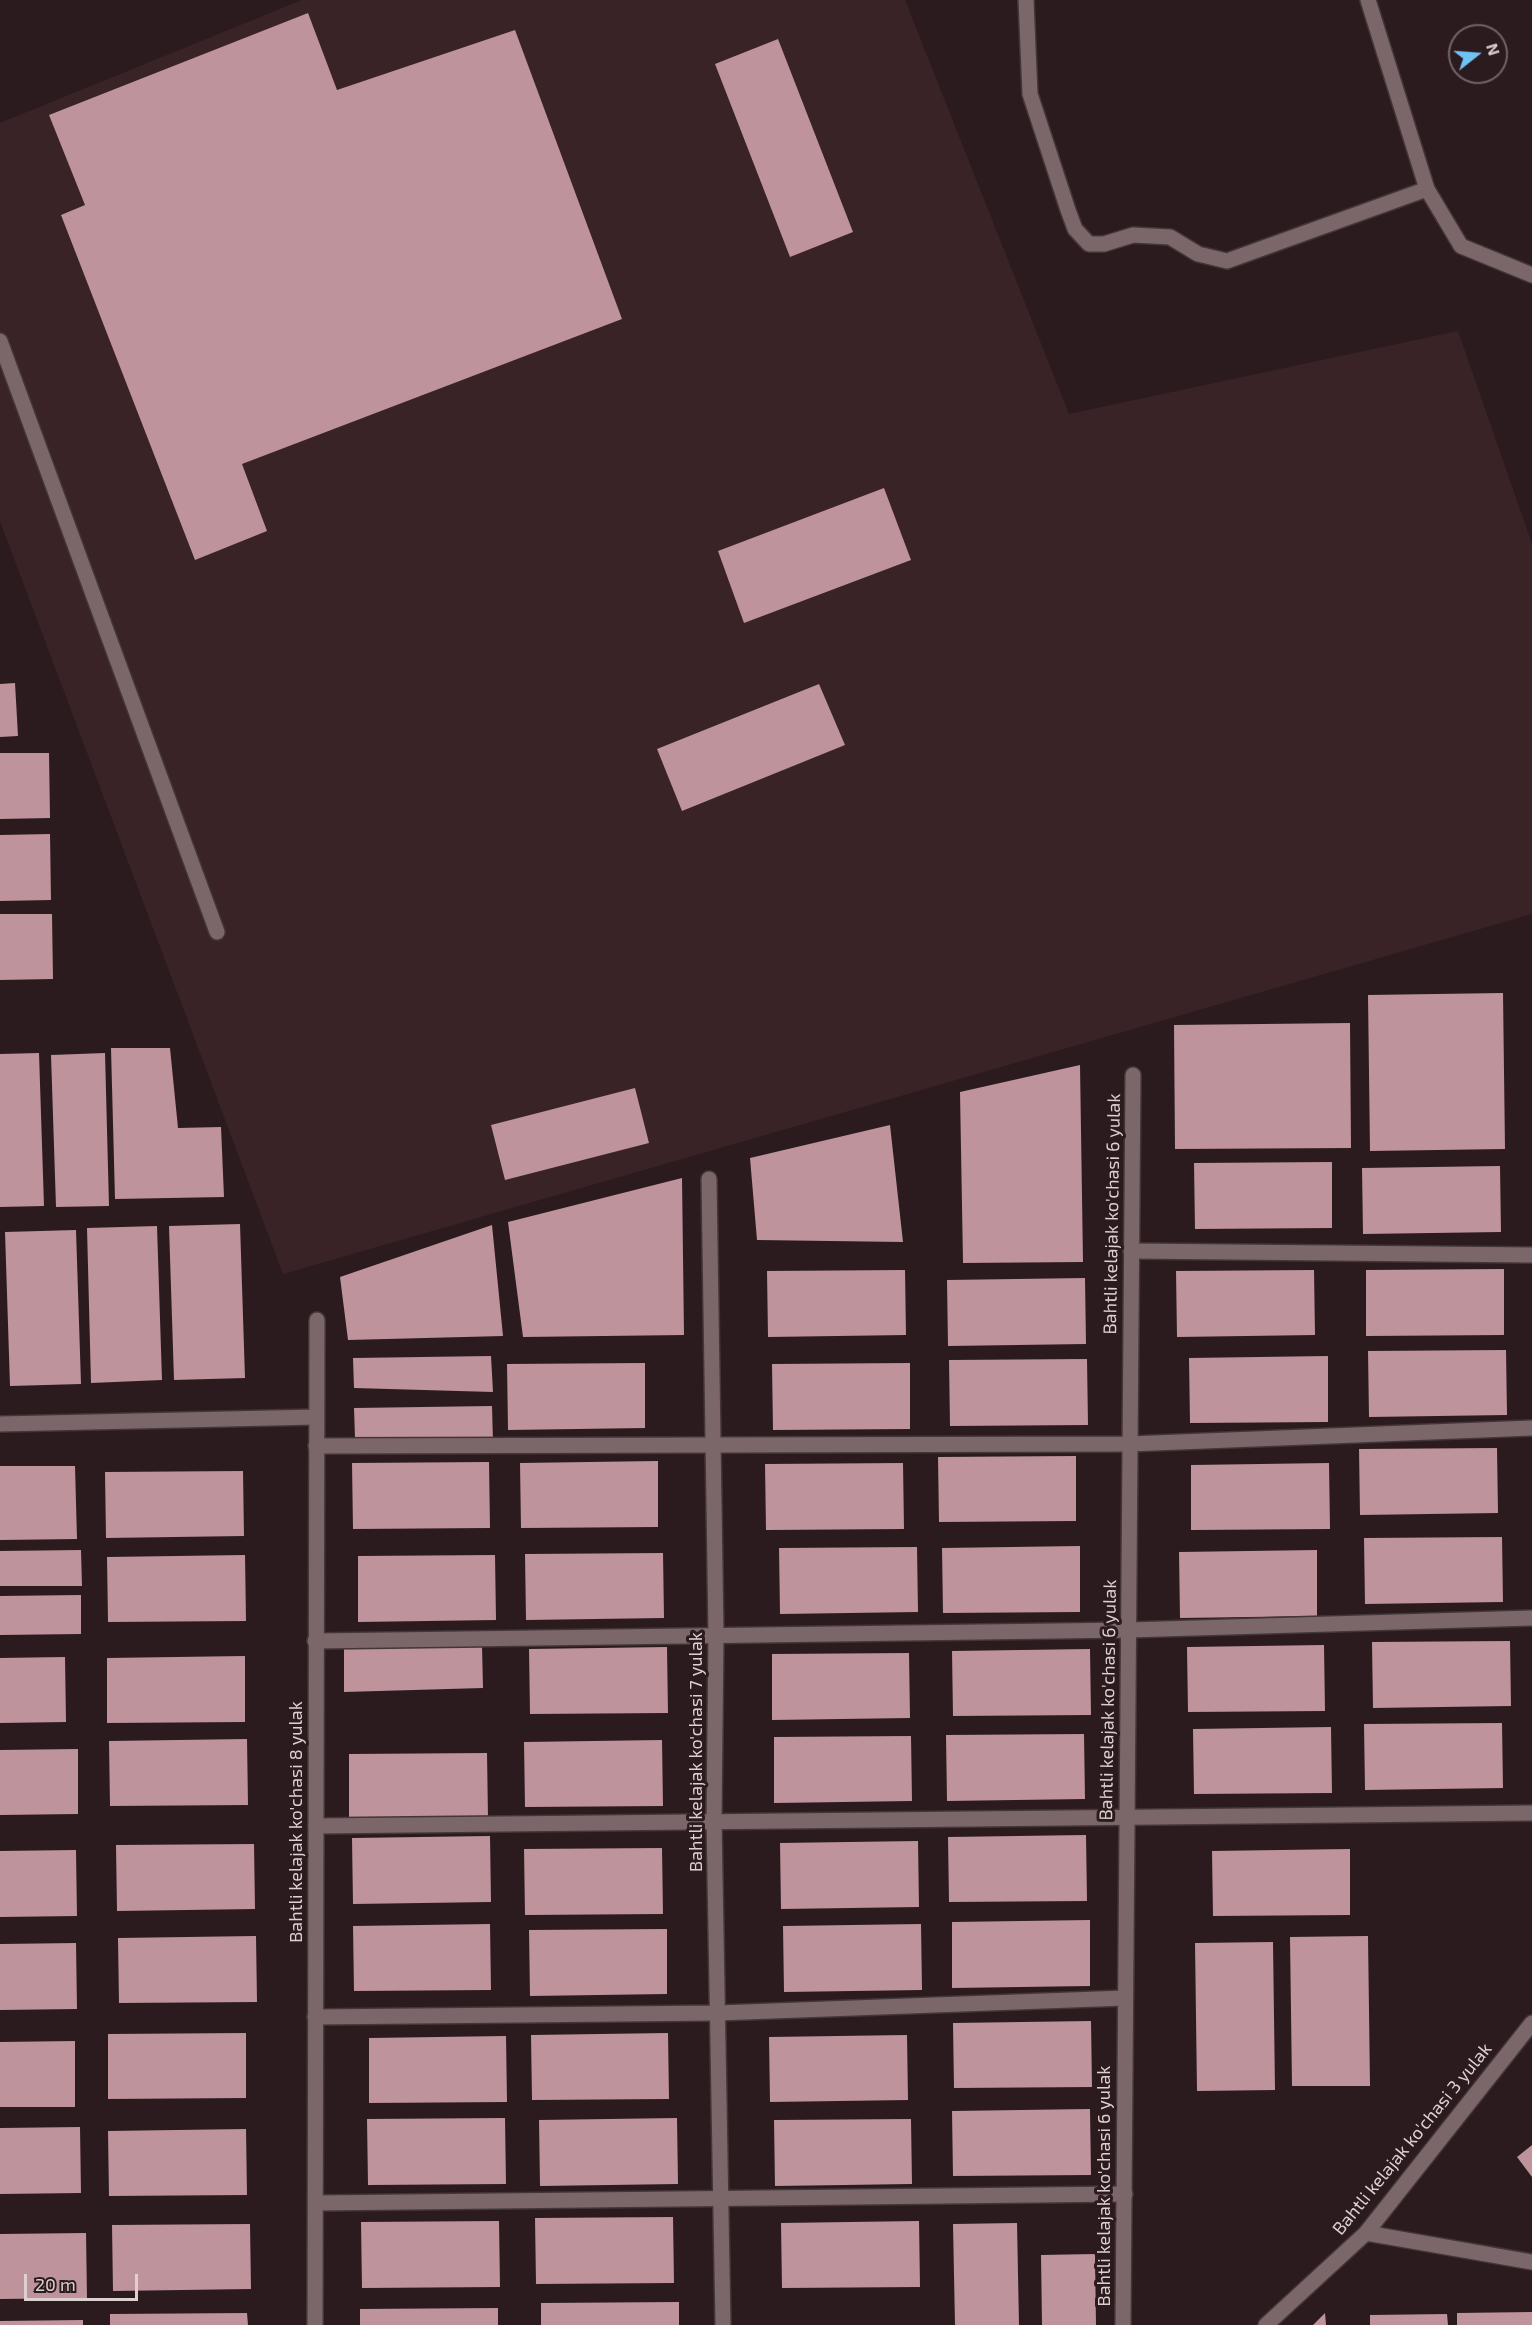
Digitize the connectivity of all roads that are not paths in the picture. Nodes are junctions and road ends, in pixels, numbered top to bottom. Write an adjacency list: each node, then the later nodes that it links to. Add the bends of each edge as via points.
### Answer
1 (1026, 0): 3 (street, via 1030,94 1075,229 1089,244 1104,244 1133,235 1170,237 1198,254 1227,261)
2 (1368, 0): 3 (street)
3 (1427, 189): 4 (street, via 1461,246)
4 (1532, 275)
5 (0, 341): 6 (street)
6 (217, 932)
7 (1133, 1075): 9 (street, Bahtli kelajak ko'chasi 6 yulak)
8 (709, 1179): 16 (street, Bahtli kelajak ko'chasi 7 yulak)
9 (1131, 1251): 10 (street); 15 (street, Bahtli kelajak ko'chasi 6 yulak)
10 (1532, 1256)
11 (317, 1320): 12 (street, Bahtli kelajak ko'chasi 8 yulak)
12 (317, 1417): 13 (street); 17 (street, Bahtli kelajak ko'chasi 8 yulak)
13 (0, 1424)
14 (1532, 1428): 15 (street)
15 (1130, 1444): 16 (street); 19 (street, Bahtli kelajak ko'chasi 6 yulak)
16 (713, 1445): 17 (street); 20 (street, Bahtli kelajak ko'chasi 7 yulak)
17 (316, 1446): 21 (street, Bahtli kelajak ko'chasi 8 yulak)
18 (1532, 1618): 19 (street)
19 (1128, 1630): 20 (street); 23 (street, Bahtli kelajak ko'chasi 6 yulak)
20 (716, 1635): 21 (street); 24 (street, Bahtli kelajak ko'chasi 7 yulak)
21 (315, 1641): 25 (street, Bahtli kelajak ko'chasi 8 yulak)
22 (1532, 1813): 23 (street)
23 (1126, 1818): 24 (street); 26 (street, Bahtli kelajak ko'chasi 6 yulak)
24 (714, 1820): 25 (street); 27 (street, Bahtli kelajak ko'chasi 7 yulak)
25 (316, 1826): 28 (street, Bahtli kelajak ko'chasi 8 yulak)
26 (1125, 1998): 27 (street); 30 (street, Bahtli kelajak ko'chasi 6 yulak)
27 (718, 2013): 28 (street); 31 (street, Bahtli kelajak ko'chasi 7 yulak)
28 (315, 2017): 32 (street, Bahtli kelajak ko'chasi 8 yulak)
29 (1532, 2023): 33 (street, Bahtli kelajak ko'chasi 3 yulak)
30 (1125, 2194): 31 (street); 37 (street, Bahtli kelajak ko'chasi 6 yulak)
31 (720, 2199): 32 (street); 36 (street, Bahtli kelajak ko'chasi 7 yulak)
32 (316, 2203): 35 (street, Bahtli kelajak ko'chasi 8 yulak)
33 (1366, 2232): 34 (street); 38 (street, Bahtli kelajak ko'chasi 3 yulak)
34 (1532, 2262)
35 (315, 2325)
36 (723, 2325)
37 (1123, 2325)
38 (1266, 2325)

